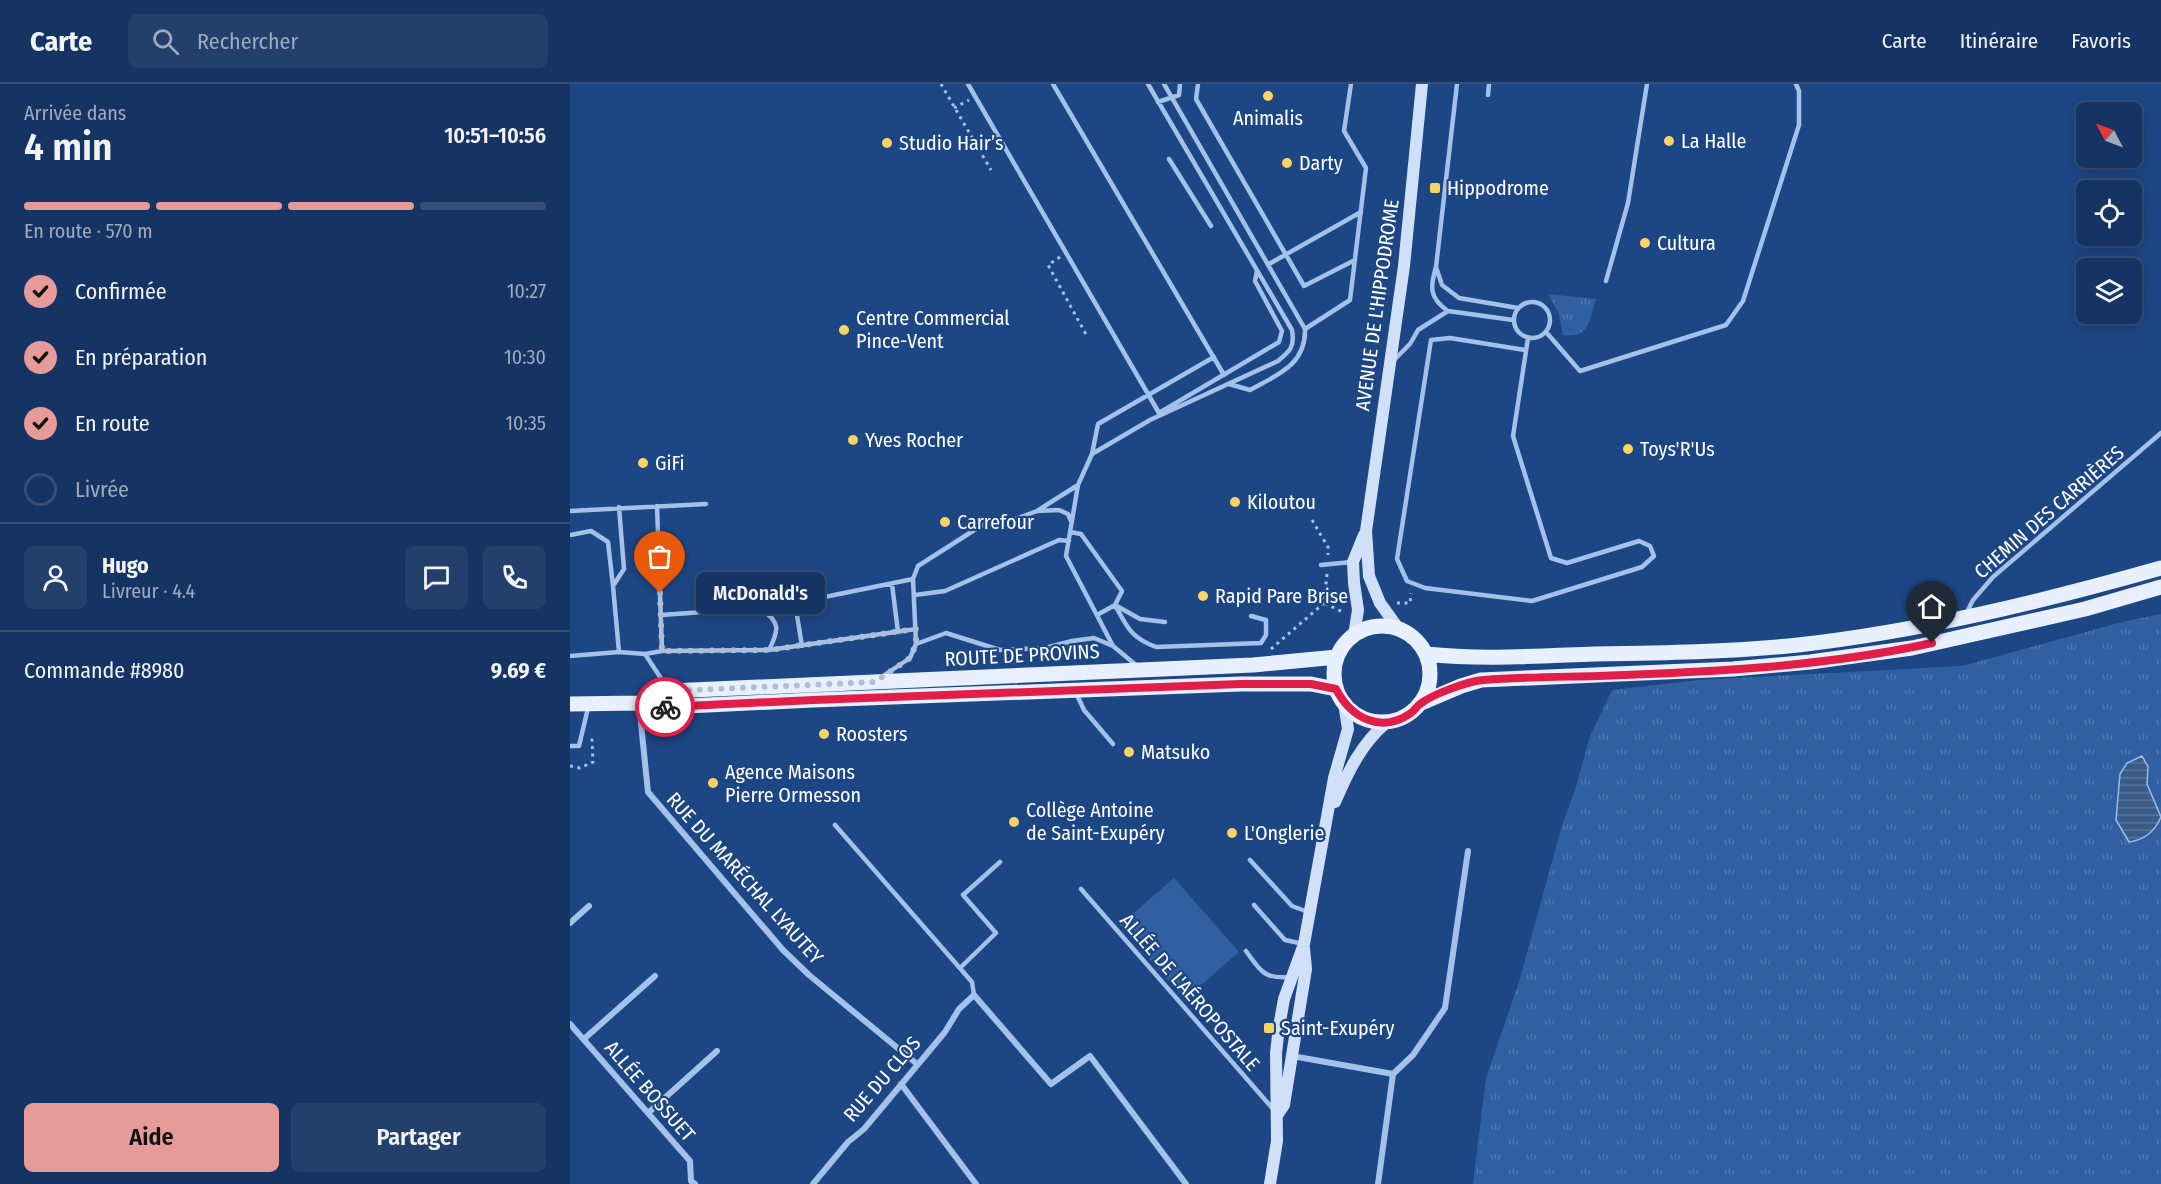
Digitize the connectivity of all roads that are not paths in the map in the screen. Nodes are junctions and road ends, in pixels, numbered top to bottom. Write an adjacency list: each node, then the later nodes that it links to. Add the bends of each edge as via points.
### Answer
1 (968, 84): 33 (lane, via 1159,413)
2 (1053, 84): 31 (lane)
3 (1148, 84): 14 (lane)
4 (1164, 84): 20 (lane)
5 (1180, 84): 14 (lane, via 1179,94)
6 (1197, 84): 18 (lane, via 1196,99)
7 (1351, 84): 16 (lane, via 1344,130 1366,168)
8 (1422, 84): 32 (main road, AVENUE DE L'HIPPODROME, via 1404,266)
9 (1457, 84): 21 (lane)
10 (1489, 84): 13 (lane)
11 (1647, 84): 23 (lane, via 1628,203)
12 (1796, 84): 28 (lane, via 1799,125 1743,301 1726,325 1580,371)
13 (1488, 95)
14 (1158, 102): 22 (lane)
15 (1169, 159): 17 (lane)
16 (1361, 212): 18 (lane); 19 (lane)
17 (1211, 226)
18 (1286, 255): 19 (lane, via 1304,286); 20 (lane)
19 (1355, 260): 27 (lane, via 1350,300)
20 (1269, 264): 27 (lane)
21 (1436, 267): 24 (lane, via 1442,285 1460,298); 25 (lane, via 1431,285 1436,303)
22 (1257, 271): 33 (lane, via 1255,281 1282,332 1280,342); 34 (lane, via 1293,330 1294,341 1292,349 1278,361)
23 (1606, 281)
24 (1518, 308): 26 (lane); 28 (lane, via 1528,302 1546,308 1550,320)
25 (1448, 311): 26 (lane); 32 (lane, via 1418,330)
26 (1513, 320): 29 (lane, via 1517,331)
27 (1305, 329): 34 (lane, via 1300,355 1283,371 1250,390)
28 (1546, 332): 29 (lane)
29 (1528, 338): 30 (lane)
30 (1525, 351): 30 (lane, via 1450,338 1431,340 1397,559 1407,581 1425,588 1532,601 1642,567 1654,555 1650,546 1639,541 1567,563 1551,558 1513,436)
31 (1214, 357): 33 (lane); 36 (lane, via 1098,424)
32 (1389, 364): 44 (main road, AVENUE DE L'HIPPODROME)
33 (1224, 375)
34 (1229, 384): 36 (lane, via 1150,420)
35 (2161, 433): 60 (lane, CHEMIN DES CARRIÈRES, via 1993,577 1973,600)
36 (1092, 454): 37 (lane)
37 (1078, 484): 42 (lane); 43 (lane)
38 (706, 504): 39 (lane)
39 (657, 506): 40 (lane); 57 (lane)
40 (618, 507): 41 (lane); 53 (lane, via 624,569)
41 (570, 511)
42 (1037, 511): 43 (lane, via 1059,510 1068,514); 51 (lane, via 1010,521 987,522 918,566)
43 (1072, 524): 45 (lane)
44 (1366, 531): 48 (main road, AVENUE DE L'HIPPODROME); 62 (main road, AVENUE DE L'HIPPODROME, via 1369,576 1380,603)
45 (1070, 532): 47 (lane); 56 (lane, via 1081,534 1122,591)
46 (570, 535): 53 (lane, via 591,531 608,542)
47 (1069, 542): 55 (lane, via 1059,540 945,591); 58 (lane, via 1066,556)
48 (1353, 562): 49 (lane); 65 (main road, AVENUE DE L'HIPPODROME, via 1358,610)
49 (1322, 565)
50 (2161, 568): 60 (main road)
51 (913, 579): 52 (lane); 55 (lane)
52 (892, 584): 64 (lane); 68 (lane, via 795,603)
53 (613, 586): 71 (lane)
54 (2161, 587): 83 (main road, via 2085,609 1912,648 1733,669 1481,680)
55 (915, 595): 63 (lane)
56 (1115, 605): 58 (lane); 59 (lane, via 1131,634 1156,647 1261,643 1266,635 1266,620); 61 (lane, via 1140,619)
57 (661, 615): 69 (lane, via 760,609 776,624 777,633); 70 (lane)
58 (1097, 615): 67 (lane)
59 (1251, 616)
60 (1964, 619): 73 (main road, via 1798,644 1710,651 1483,657)
61 (1165, 622)
62 (1398, 628): 65 (main road, via 1367,628); 73 (main road, via 1413,636)
63 (916, 629): 64 (lane); 66 (lane)
64 (898, 632): 68 (lane)
65 (1354, 635): 75 (main road)
66 (916, 644): 67 (lane, via 946,633 1000,650 1045,648 1094,638); 77 (lane, via 910,658)
67 (1113, 645): 76 (lane)
68 (802, 646): 69 (lane)
69 (769, 650): 70 (lane)
70 (662, 651): 72 (lane)
71 (619, 652): 72 (lane); 74 (lane)
72 (645, 654): 80 (lane)
73 (1426, 654): 83 (main road, via 1431,678)
74 (570, 656)
75 (1337, 657): 76 (main road, ROUTE DE PROVINS); 78 (main road)
76 (1144, 669): 77 (main road, ROUTE DE PROVINS)
77 (875, 682): 80 (main road, ROUTE DE PROVINS)
78 (1336, 689): 79 (main road, ROUTE DE PROVINS, via 1300,683); 85 (main road)
79 (1074, 690): 82 (main road, ROUTE DE PROVINS, via 667,707); 87 (lane, via 1084,710)
80 (670, 691): 82 (main road, ROUTE DE PROVINS)
81 (590, 702): 82 (main road, ROUTE DE PROVINS); 84 (main road, ROUTE DE PROVINS); 88 (lane, via 579,746)
82 (639, 703): 109 (street, RUE DU MARÉCHAL LYAUTEY, via 648,792 783,950)
83 (1421, 703): 86 (main road, via 1412,713)
84 (570, 704)
85 (1344, 704): 86 (main road, via 1355,715); 89 (main road, via 1348,729)
86 (1386, 723): 89 (main road, via 1359,753)
87 (1113, 744)
88 (570, 746)
89 (1328, 817): 97 (main road)
90 (835, 825): 101 (lane)
91 (1468, 851): 110 (street, via 1445,1008 1413,1055)
92 (1250, 860): 97 (lane, via 1292,906)
93 (1000, 862): 101 (lane, via 963,894 996,933)
94 (1081, 890): 113 (lane, ALLÉE DE L'AÉROPOSTALE)
95 (1254, 905): 99 (lane, via 1285,940)
96 (588, 906): 98 (street)
97 (1308, 912): 99 (main road)
98 (570, 923)
99 (1304, 944): 103 (main road); 108 (main road, via 1306,969)
100 (1246, 951): 103 (lane, via 1262,972 1274,978)
101 (960, 968): 104 (lane, via 972,982)
102 (655, 976): 106 (street)
103 (1292, 977): 113 (main road, via 1279,1027 1275,1095)
104 (974, 995): 109 (street, RUE DU CLOS); 117 (street, via 1051,1084 1090,1056)
105 (571, 1028): 106 (street, ALLÉE BOSSUET)
106 (584, 1040): 112 (street, ALLÉE BOSSUET)
107 (717, 1051): 112 (street)
108 (1292, 1056): 110 (street); 113 (main road, via 1284,1105)
109 (917, 1064): 111 (street, RUE DU CLOS)
110 (1393, 1074): 119 (street)
111 (901, 1084): 115 (street, RUE DU CLOS); 116 (street)
112 (648, 1113): 114 (street, ALLÉE BOSSUET, via 690,1161)
113 (1278, 1114): 118 (main road)
114 (691, 1183)
115 (813, 1184)
116 (976, 1184)
117 (1186, 1184)
118 (1270, 1184)
119 (1378, 1184)

